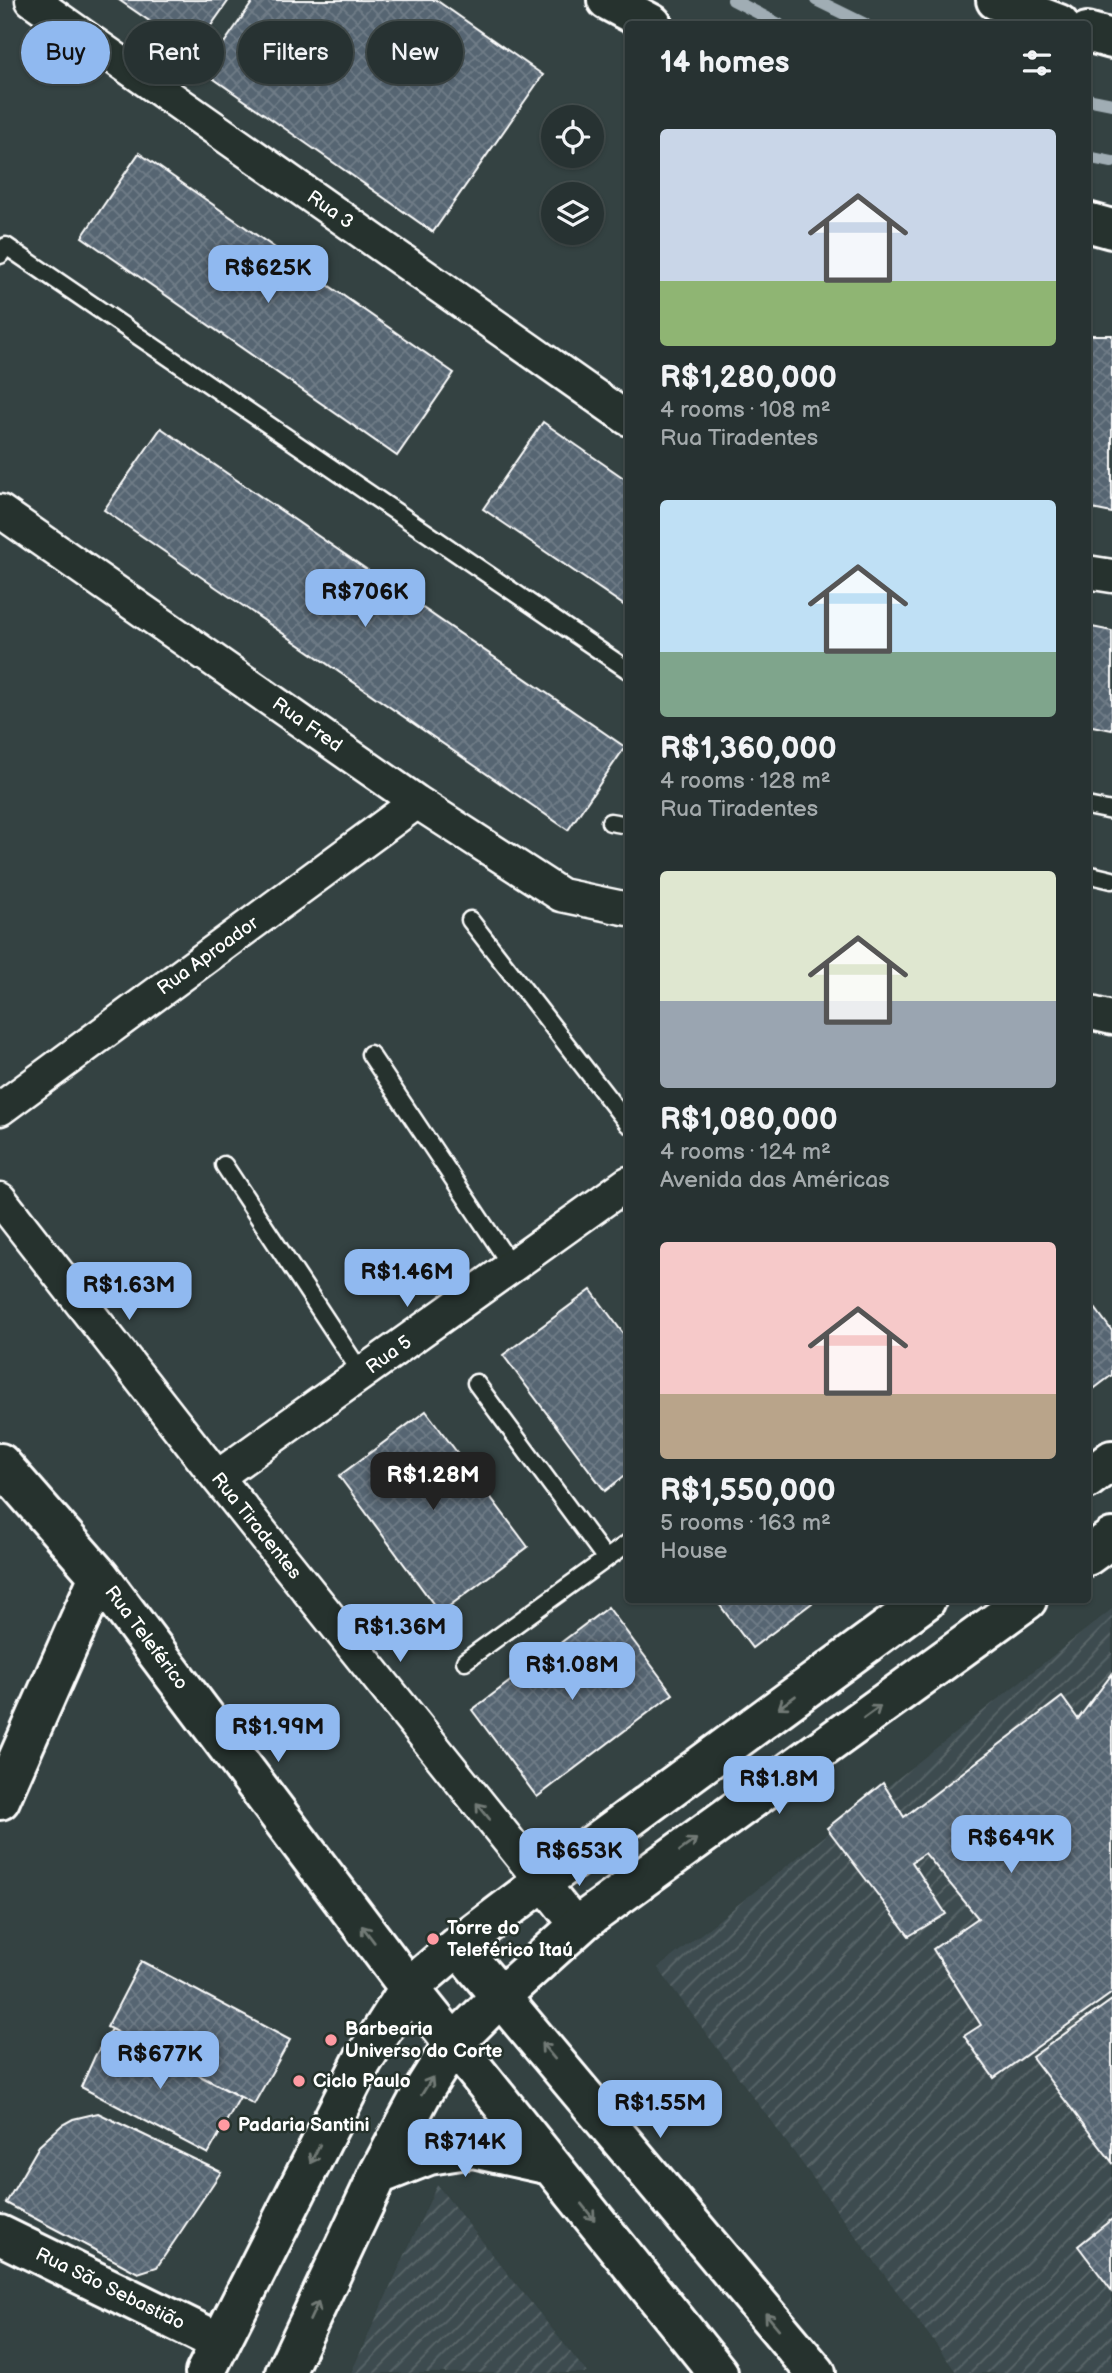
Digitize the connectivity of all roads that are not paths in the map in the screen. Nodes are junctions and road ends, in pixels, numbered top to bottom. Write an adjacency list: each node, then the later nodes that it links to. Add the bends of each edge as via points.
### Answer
1 (32, 0): 11 (street, Rua 3)
2 (607, 0): 4 (main road)
3 (996, 0): 5 (main road)
4 (646, 21)
5 (1051, 21)
6 (1091, 33): 7 (main road)
7 (1112, 39)
8 (1091, 223): 9 (main road)
9 (1112, 229)
10 (0, 255): 15 (lane, via 6,246)
11 (625, 417)
12 (0, 512): 16 (street, Rua Fred)
13 (1091, 573): 14 (street)
14 (1112, 576)
15 (625, 668)
16 (417, 802): 23 (street, Rua Fred, via 561,895); 28 (street, Rua Aproador)
17 (1091, 807): 18 (lane)
18 (1112, 811)
19 (610, 822): 20 (lane)
20 (625, 824)
21 (1091, 875): 22 (lane)
22 (1112, 880)
23 (625, 908)
24 (470, 920): 29 (lane)
25 (1091, 1013): 26 (street)
26 (1112, 1018)
27 (370, 1054): 33 (lane)
28 (0, 1110)
29 (625, 1120)
30 (224, 1165): 34 (lane)
31 (625, 1186): 33 (street, Rua 5)
32 (0, 1199): 39 (street, Rua Tiradentes)
33 (512, 1267): 34 (street, Rua 5)
34 (362, 1374): 39 (street, Rua 5)
35 (476, 1383): 43 (lane)
36 (1112, 1460): 38 (main road)
37 (0, 1463): 44 (main road, Rua Teleférico)
38 (1091, 1476)
39 (217, 1477): 49 (street, Rua Tiradentes, one-way to 39)
40 (1112, 1538): 42 (main road)
41 (625, 1545): 43 (lane)
42 (1091, 1553)
43 (606, 1559): 47 (lane)
44 (99, 1576): 48 (main road); 52 (main road, Rua Teleférico, one-way to 44)
45 (920, 1603): 49 (main road, one-way to 49)
46 (1023, 1603): 50 (main road, one-way to 46)
47 (466, 1661)
48 (0, 1800)
49 (541, 1883): 50 (street, Rua Tiradentes); 51 (main road)
50 (577, 1926): 53 (main road)
51 (458, 1946): 52 (main road); 53 (main road)
52 (409, 1988): 54 (main road, Rua Teleférico); 58 (main road, one-way to 58, via 362,2062)
53 (502, 1996): 54 (main road); 61 (main road, one-way to 53)
54 (453, 2044): 55 (main road, Rua Teleférico); 56 (main road, one-way to 54)
55 (550, 2165): 56 (main road, via 473,2148 429,2155); 60 (main road, Rua Teleférico, one-way to 60)
56 (378, 2175): 59 (main road, one-way to 56)
57 (0, 2235): 58 (main road, Rua São Sebastião)
58 (212, 2358)
59 (285, 2373)
60 (718, 2373)
61 (816, 2373)

